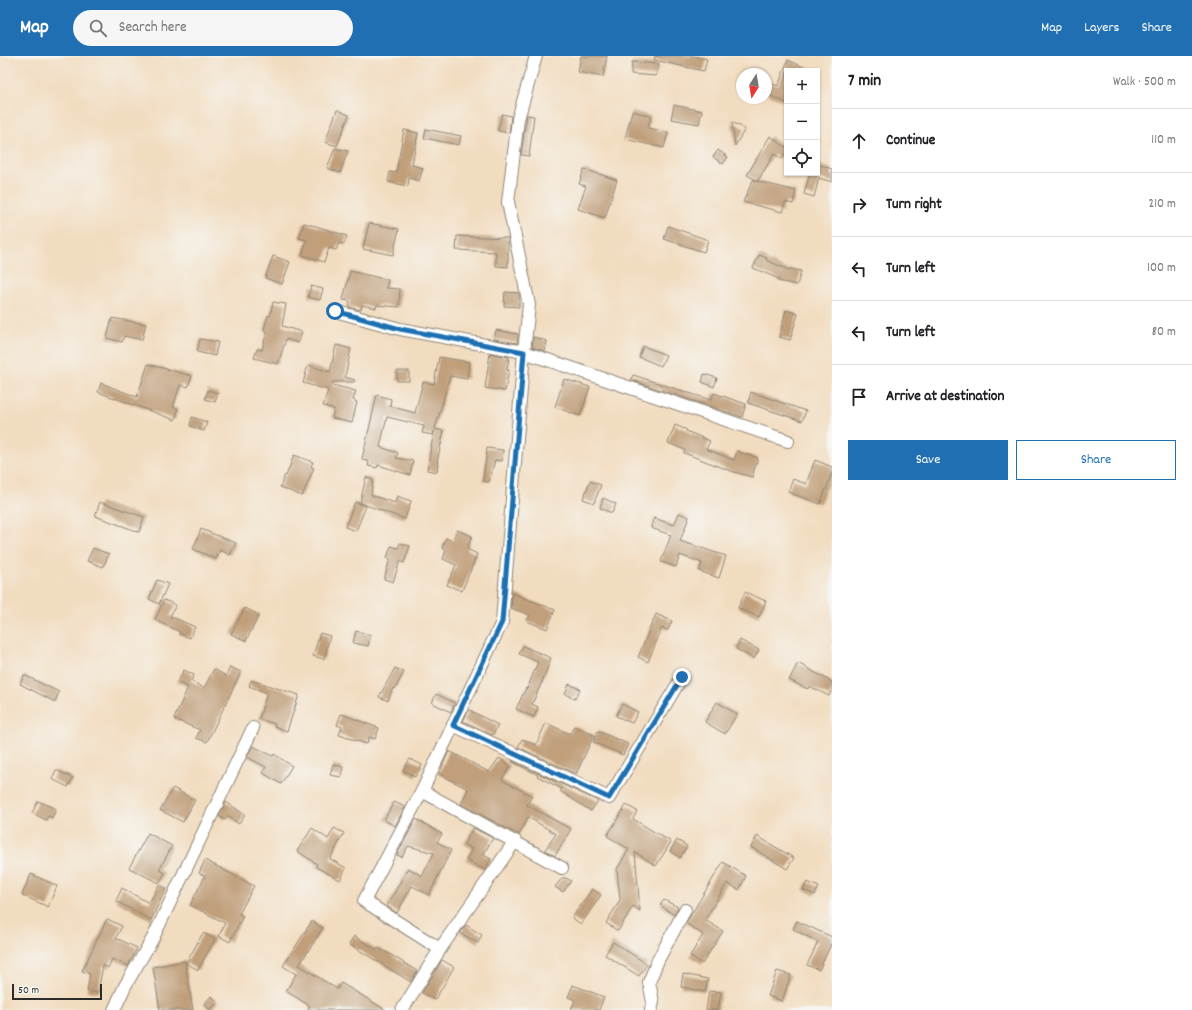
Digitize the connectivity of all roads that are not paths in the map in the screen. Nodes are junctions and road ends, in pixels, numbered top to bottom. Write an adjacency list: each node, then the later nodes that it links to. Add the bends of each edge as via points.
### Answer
1 (536, 56): 3 (street, via 518,119 508,202 529,305)
2 (335, 311): 3 (street, via 400,329)
3 (524, 352): 4 (street); 6 (street, via 502,622)
4 (788, 441)
5 (682, 677): 6 (street, via 609,798)
6 (453, 725): 8 (street)
7 (253, 728): 13 (street, via 153,938)
8 (422, 791): 9 (street); 12 (street, via 364,901)
9 (514, 841): 10 (street); 12 (street)
10 (562, 868)
11 (685, 910): 15 (street, via 649,982 653,1002)
12 (440, 948): 14 (street)
13 (114, 1010)
14 (402, 1010)
15 (651, 1010)

